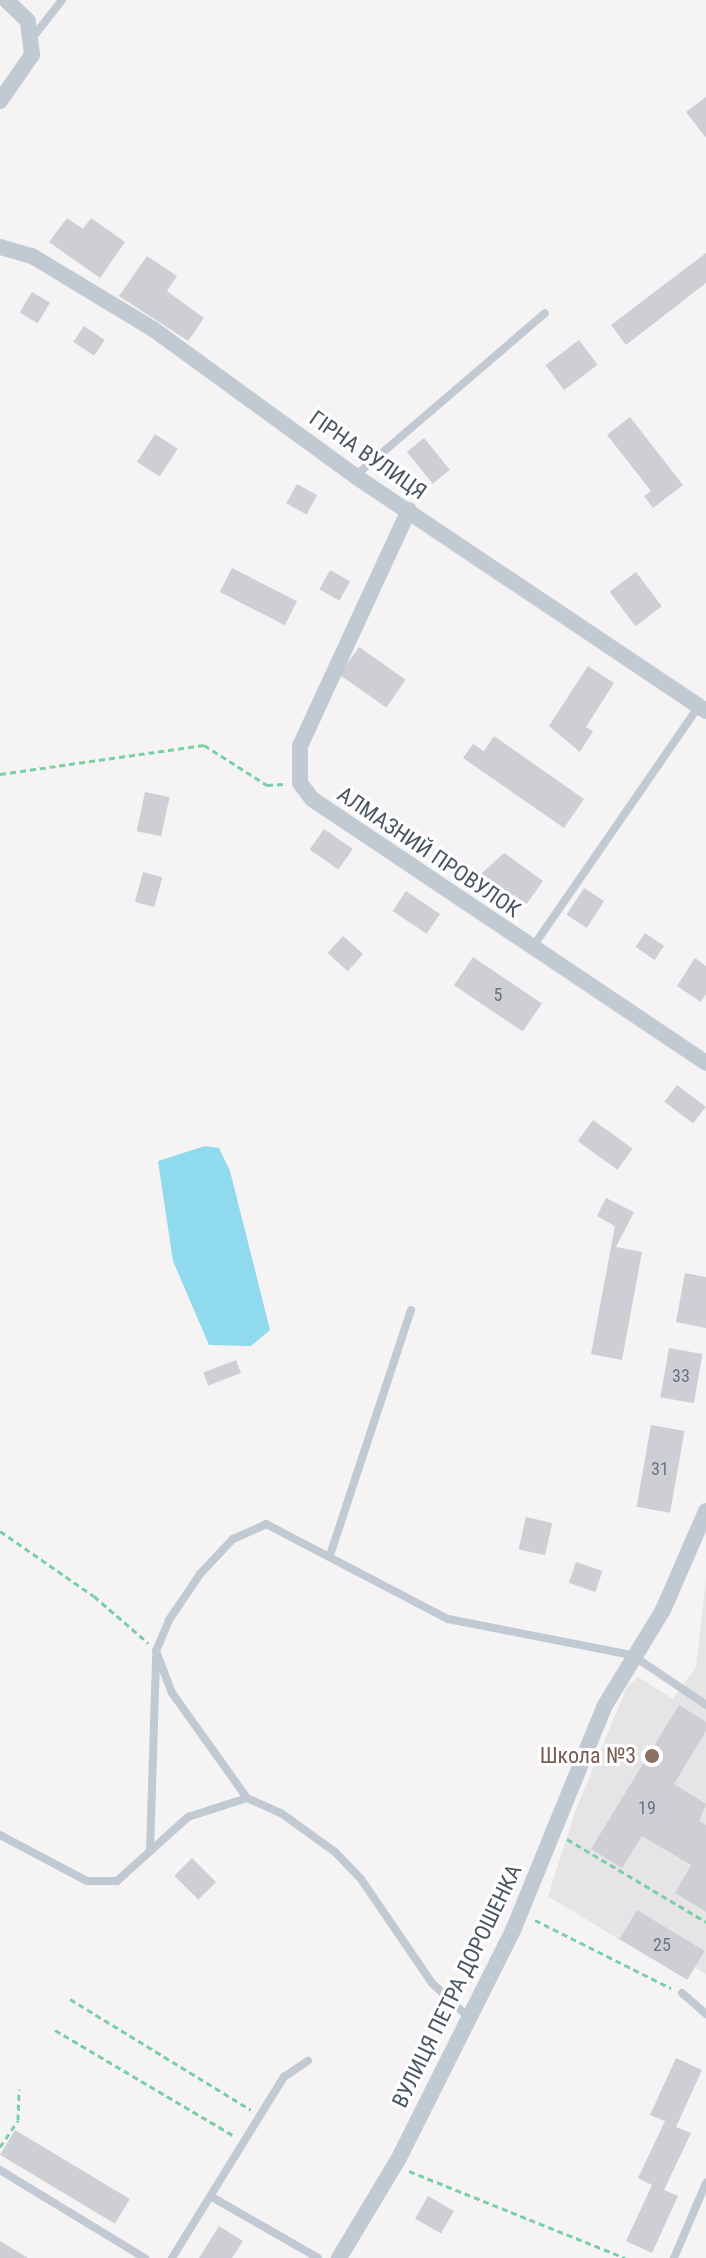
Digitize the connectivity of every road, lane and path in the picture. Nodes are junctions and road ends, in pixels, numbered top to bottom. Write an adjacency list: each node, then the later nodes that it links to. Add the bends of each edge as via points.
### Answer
1 (6, 0): 3 (street, via 28,21)
2 (62, 0): 3 (lane)
3 (31, 39): 4 (street, via 32,55)
4 (0, 101)
5 (0, 247): 7 (street, ГІРНА ВУЛИЦЯ, via 32,256 153,329)
6 (545, 313): 7 (lane)
7 (355, 476): 8 (street, ГІРНА ВУЛИЦЯ)
8 (409, 510): 9 (street, ГІРНА ВУЛИЦЯ); 11 (street, via 300,746)
9 (703, 708): 12 (lane)
10 (0, 774): 11 (path, via 204,745 267,785)
11 (300, 783): 12 (street, АЛМАЗНИЙ ПРОВУЛОК, via 312,799)
12 (532, 948): 13 (street, АЛМАЗНИЙ ПРОВУЛОК)
13 (706, 1063)
14 (411, 1310): 17 (lane)
15 (706, 1511): 19 (street, ВУЛИЦЯ ПЕТРА ДОРОШЕНКА, via 663,1610)
16 (0, 1531): 18 (path, via 94,1596)
17 (330, 1555): 18 (lane, via 266,1524 233,1539 169,1620); 19 (lane, via 448,1619)
18 (156, 1651): 21 (lane, via 172,1693); 24 (lane)
19 (632, 1655): 20 (lane); 22 (street, ВУЛИЦЯ ПЕТРА ДОРОШЕНКА, via 604,1707)
20 (706, 1705)
21 (247, 1798): 24 (lane, via 188,1817); 30 (lane, via 281,1813 335,1852 361,1879 432,1983)
22 (553, 1831): 25 (street, ВУЛИЦЯ ПЕТРА ДОРОШЕНКА); 26 (path)
23 (0, 1835): 24 (lane, via 101,1884 135,1870)
24 (150, 1852)
25 (520, 1912): 27 (path); 30 (street, ВУЛИЦЯ ПЕТРА ДОРОШЕНКА)
26 (706, 1922)
27 (682, 1993): 29 (lane)
28 (70, 1999): 34 (path)
29 (706, 2014)
30 (467, 2016): 37 (street, ВУЛИЦЯ ПЕТРА ДОРОШЕНКА)
31 (55, 2030): 35 (path)
32 (308, 2061): 34 (lane, via 284,2077)
33 (19, 2089): 36 (path, via 18,2120)
34 (259, 2115): 35 (lane)
35 (243, 2141): 40 (lane)
36 (0, 2147)
37 (394, 2165): 44 (street, ВУЛИЦЯ ПЕТРА ДОРОШЕНКА); 45 (path)
38 (0, 2170): 41 (lane)
39 (706, 2183): 46 (lane)
40 (212, 2197): 42 (lane); 43 (lane)
41 (145, 2258)
42 (172, 2258)
43 (318, 2258)
44 (339, 2258)
45 (625, 2258)
46 (674, 2258)

